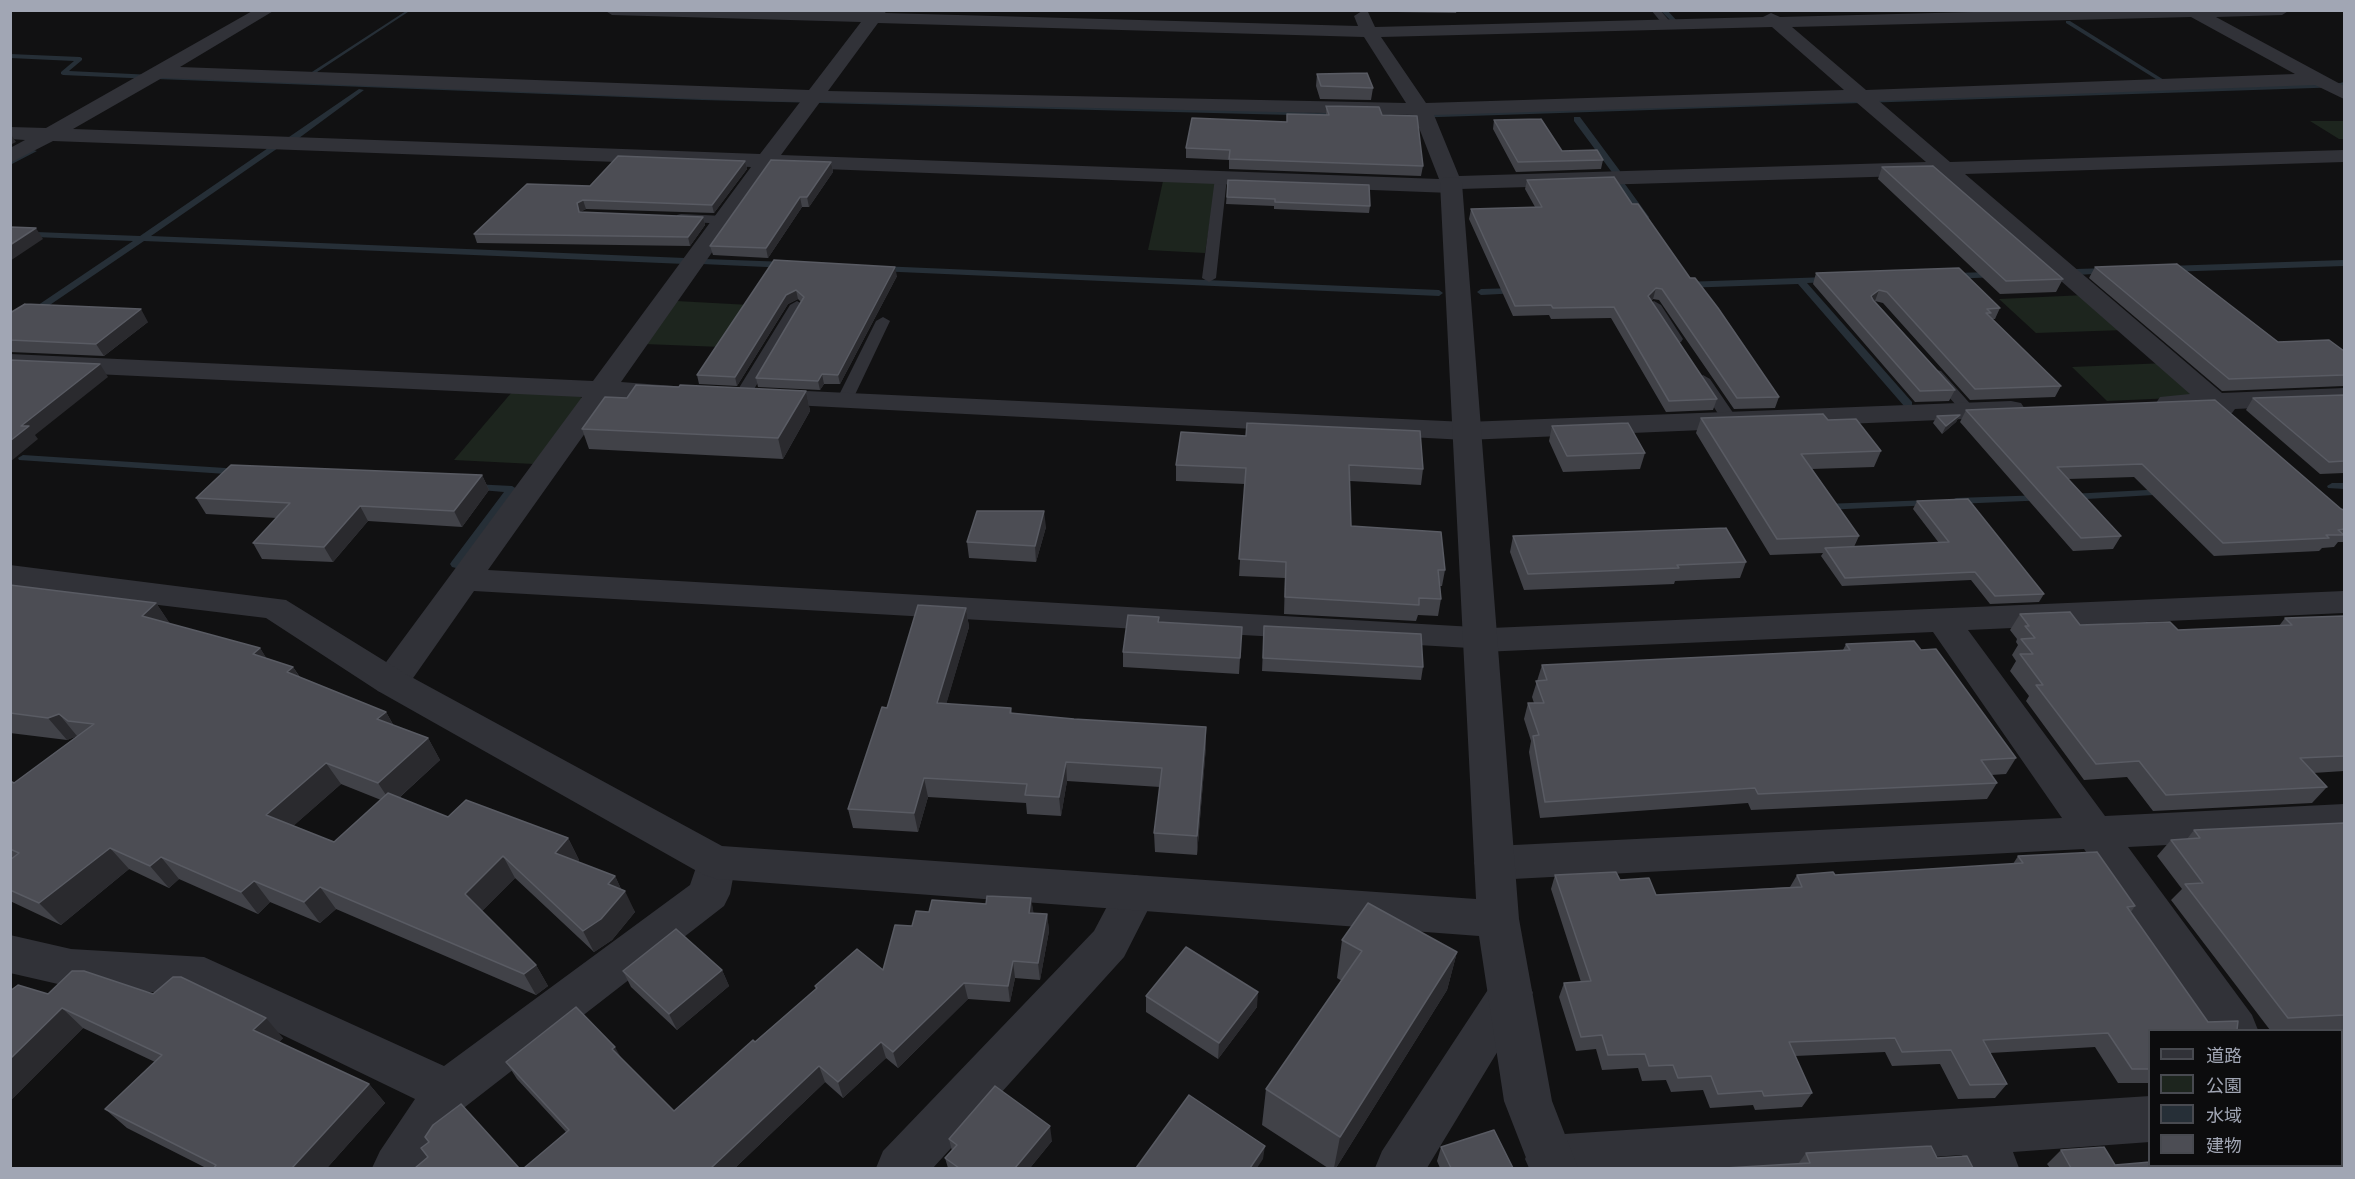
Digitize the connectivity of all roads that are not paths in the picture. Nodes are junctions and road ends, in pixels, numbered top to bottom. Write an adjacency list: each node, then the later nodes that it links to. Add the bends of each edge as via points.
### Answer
1 (267, 10): 12 (street)
2 (612, 10): 8 (street)
3 (1360, 10): 11 (street)
4 (1655, 10): 10 (lane)
5 (1762, 10): 9 (street)
6 (2282, 10): 7 (street)
7 (2194, 11): 9 (street); 13 (street)
8 (876, 14): 11 (street); 15 (street)
9 (1778, 24): 10 (street); 14 (street)
10 (1669, 26): 11 (street)
11 (1369, 32): 16 (street)
12 (153, 75): 15 (street, via 306,77); 18 (street)
13 (2331, 86): 14 (street)
14 (1864, 98): 16 (street); 22 (street)
15 (814, 99): 16 (street); 21 (street)
16 (1423, 113): 24 (street)
17 (10, 133): 18 (street)
18 (48, 135): 20 (street); 21 (street)
19 (2344, 156): 22 (street)
20 (10, 157)
21 (766, 161): 23 (street); 26 (street)
22 (1947, 168): 24 (street); 37 (street)
23 (1221, 178): 24 (street); 27 (lane)
24 (1451, 185): 43 (street)
25 (667, 218): 26 (lane)
26 (724, 220): 33 (street)
27 (1209, 278)
28 (797, 305): 34 (lane)
29 (1654, 305): 41 (lane)
30 (883, 321): 36 (lane)
31 (1923, 359): 40 (lane)
32 (10, 362): 33 (street)
33 (602, 390): 34 (street); 45 (street)
34 (723, 395): 36 (street)
35 (2344, 396): 37 (street)
36 (844, 401): 43 (street)
37 (2215, 401): 38 (street); 42 (street)
38 (2145, 404)
39 (2040, 408): 40 (street)
40 (1970, 411): 41 (street)
41 (1730, 420): 43 (street)
42 (2241, 423)
43 (1466, 431): 48 (street)
44 (10, 576): 49 (street, via 274,608)
45 (464, 580): 48 (street); 49 (street)
46 (2344, 602): 47 (street)
47 (1942, 620): 48 (street); 51 (street)
48 (1482, 639): 53 (street)
49 (391, 682): 52 (street)
50 (2344, 820): 51 (street)
51 (2096, 835): 53 (street); 58 (street)
52 (716, 862): 54 (street); 59 (street, via 709,894)
53 (1494, 863): 55 (street)
54 (1136, 892): 55 (street); 64 (street, via 1108,944)
55 (1498, 919): 57 (street)
56 (10, 954): 59 (street, via 70,968 204,975)
57 (1511, 993): 62 (street, via 1528,1101); 65 (street)
58 (2235, 1029)
59 (448, 1090): 63 (street)
60 (2148, 1119): 61 (street)
61 (1985, 1149): 62 (street)
62 (1552, 1164)
63 (397, 1168)
64 (900, 1168)
65 (1399, 1168)

